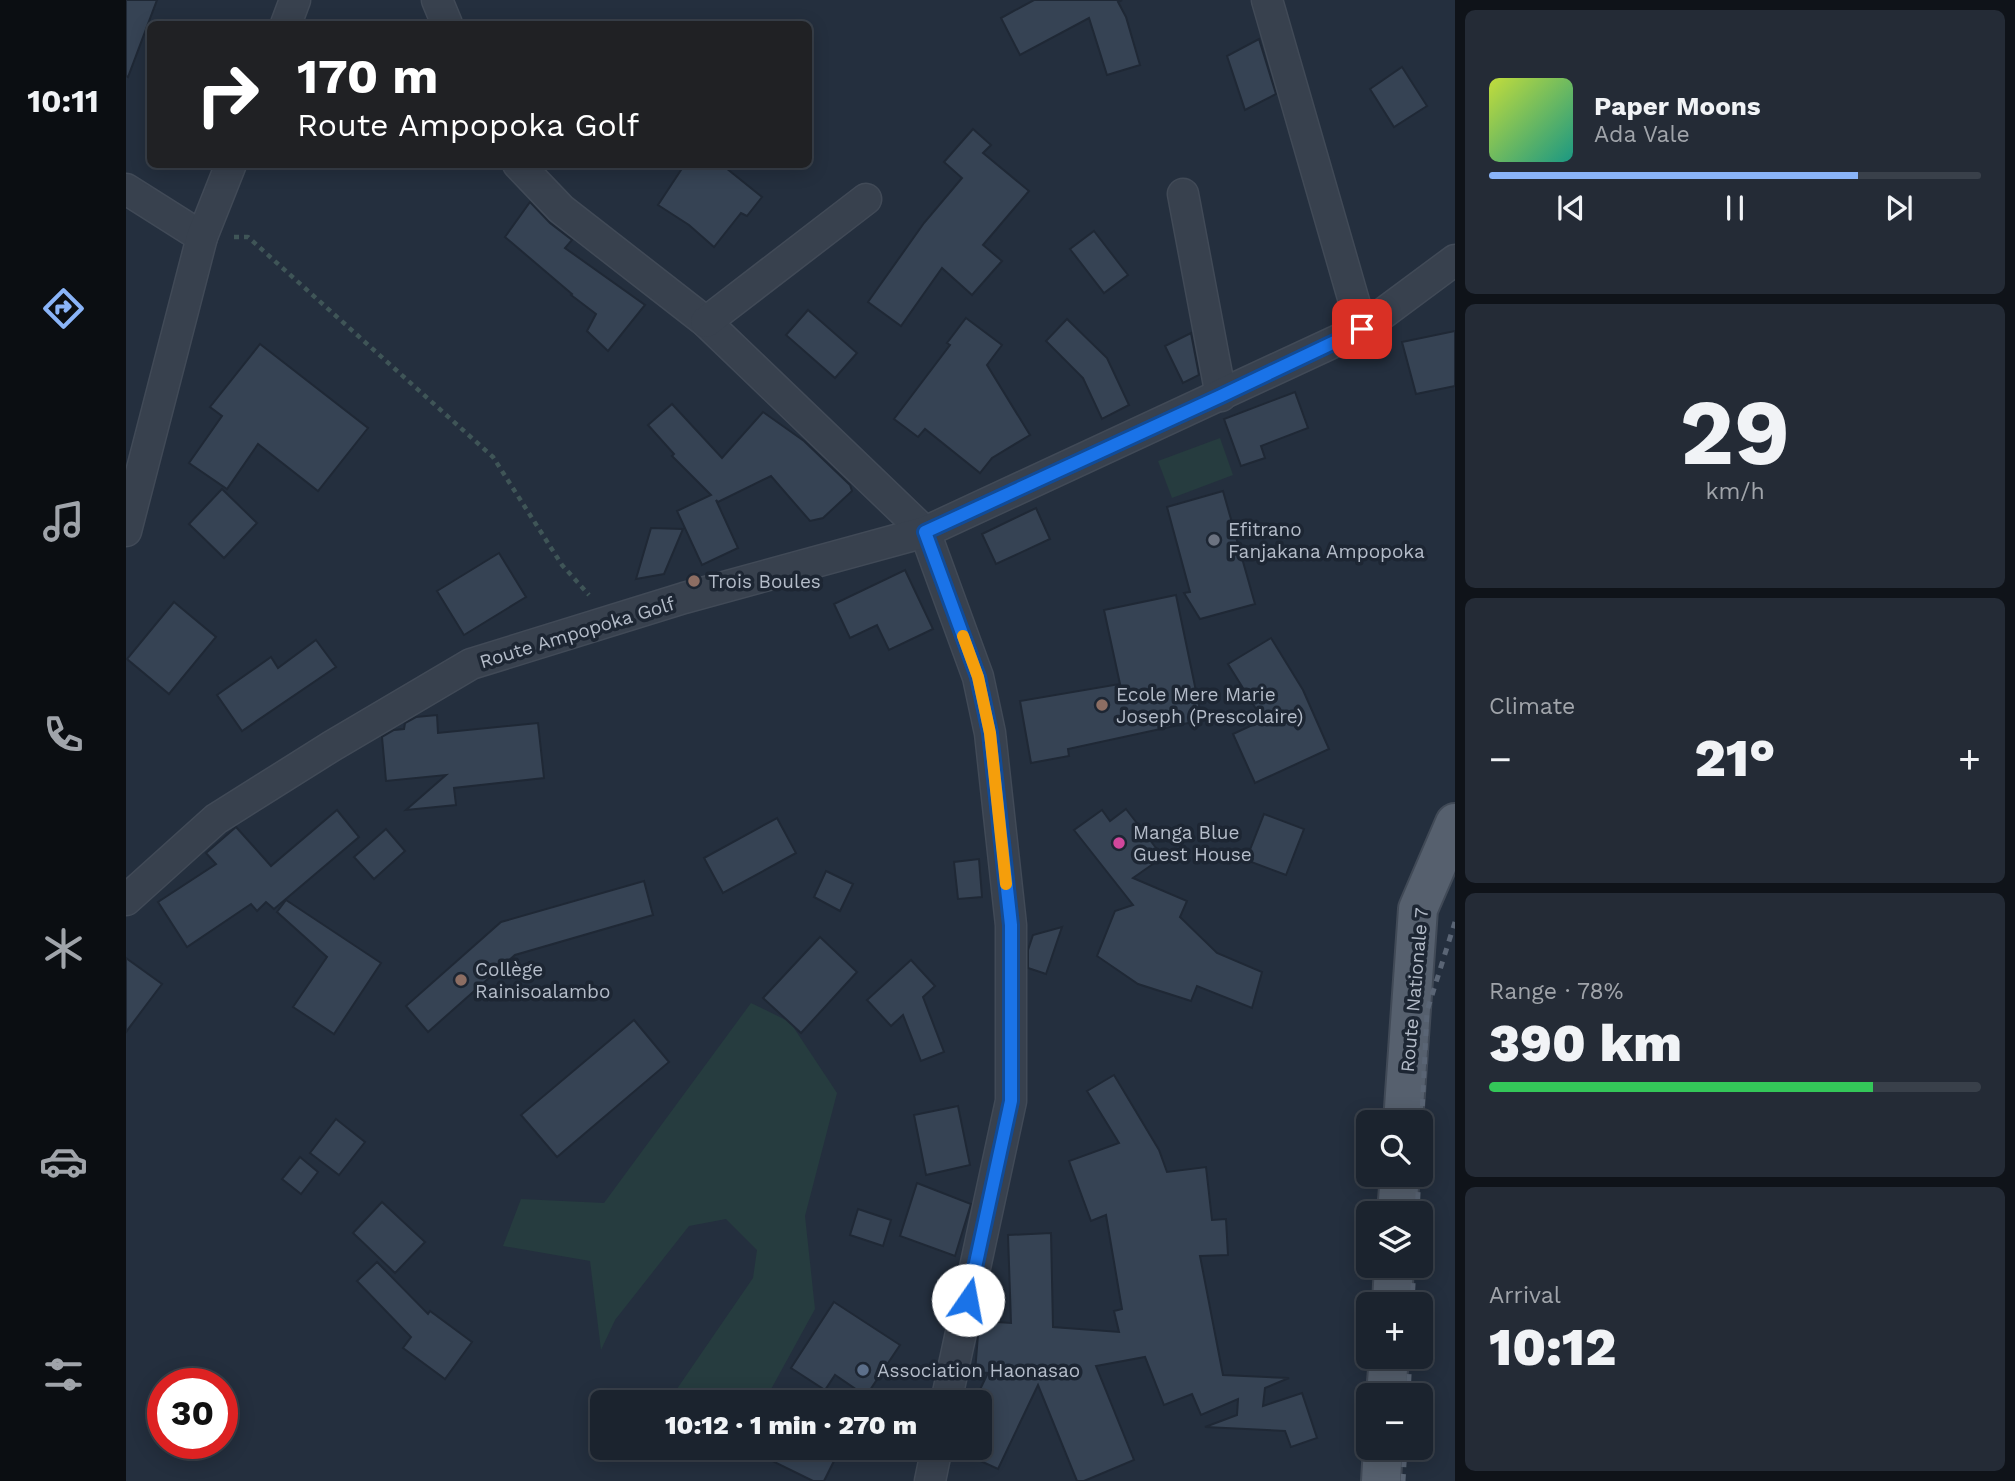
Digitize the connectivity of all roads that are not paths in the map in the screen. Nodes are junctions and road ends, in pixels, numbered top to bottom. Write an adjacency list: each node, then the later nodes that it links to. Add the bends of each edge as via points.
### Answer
1 (295, 0): 4 (street)
2 (437, 0): 5 (street)
3 (1268, 0): 14 (street)
4 (287, 21)
5 (446, 21)
6 (229, 168): 11 (street)
7 (522, 168): 13 (street, via 561,209)
8 (126, 189): 11 (street)
9 (1183, 194): 15 (street)
10 (866, 199): 13 (street)
11 (202, 237): 16 (street)
12 (1455, 260): 14 (street, Route Ampopoka Golf)
13 (706, 322): 17 (street)
14 (1362, 329): 15 (street, Route Ampopoka Golf)
15 (1221, 396): 17 (street, Route Ampopoka Golf)
16 (127, 526)
17 (925, 532): 19 (street, Route Ampopoka Golf, via 684,598 471,664 216,819); 21 (street, via 978,677 990,733 1011,925 1011,1101)
18 (1455, 823): 20 (main road, Route Nationale 7, via 1418,909)
19 (126, 900)
20 (1404, 1110)
21 (949, 1390)
22 (934, 1460): 24 (street)
23 (1382, 1460): 25 (main road)
24 (930, 1481)
25 (1381, 1481)

